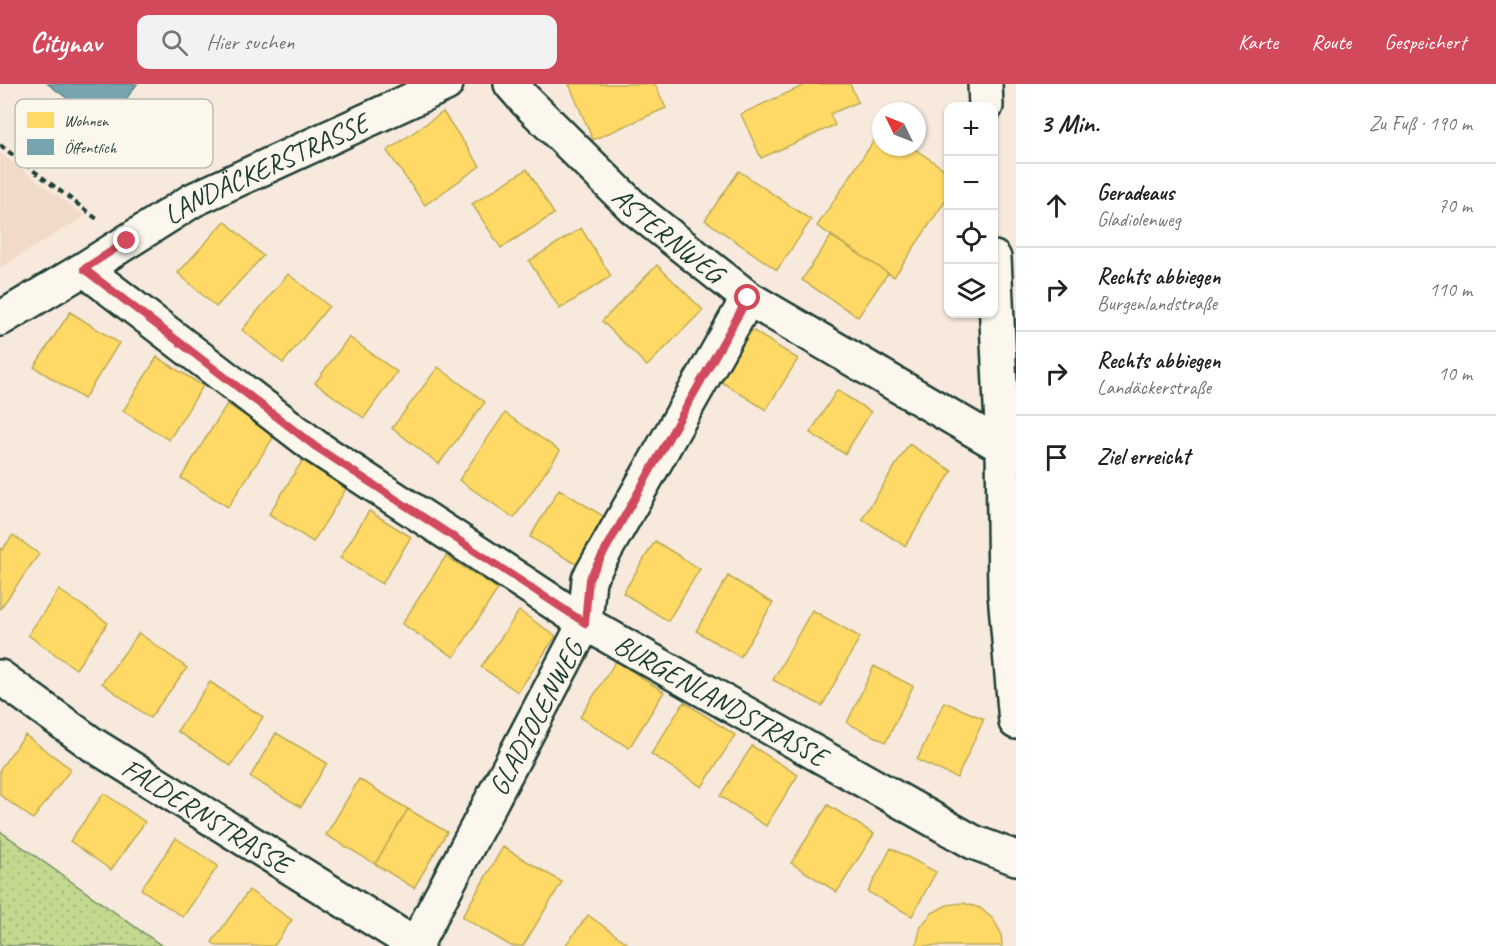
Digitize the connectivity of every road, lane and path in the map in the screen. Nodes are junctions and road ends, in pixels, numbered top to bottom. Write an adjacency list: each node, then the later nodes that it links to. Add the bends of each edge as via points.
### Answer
1 (446, 84): 8 (street, LANDÄCKERSTRASSE, via 194,200)
2 (511, 84): 11 (street, ASTERNWEG, via 633,207)
3 (985, 84): 4 (street)
4 (986, 102)
5 (0, 145): 6 (path)
6 (15, 156)
7 (30, 168): 8 (path)
8 (127, 241): 10 (street, LANDÄCKERSTRASSE)
9 (993, 264): 13 (street)
10 (84, 269): 12 (street, LANDÄCKERSTRASSE); 14 (street, BURGENLANDSTRASSE, via 316,447)
11 (748, 298): 13 (street, ASTERNWEG); 14 (street, GLADIOLENWEG, via 589,579)
12 (0, 319)
13 (1003, 447): 16 (street, via 1005,593)
14 (585, 623): 17 (street, BURGENLANDSTRASSE, via 973,843); 18 (street, GLADIOLENWEG)
15 (0, 677): 18 (street, FALDERNSTRASSE, via 92,744)
16 (1016, 722)
17 (1016, 858)
18 (416, 946)

